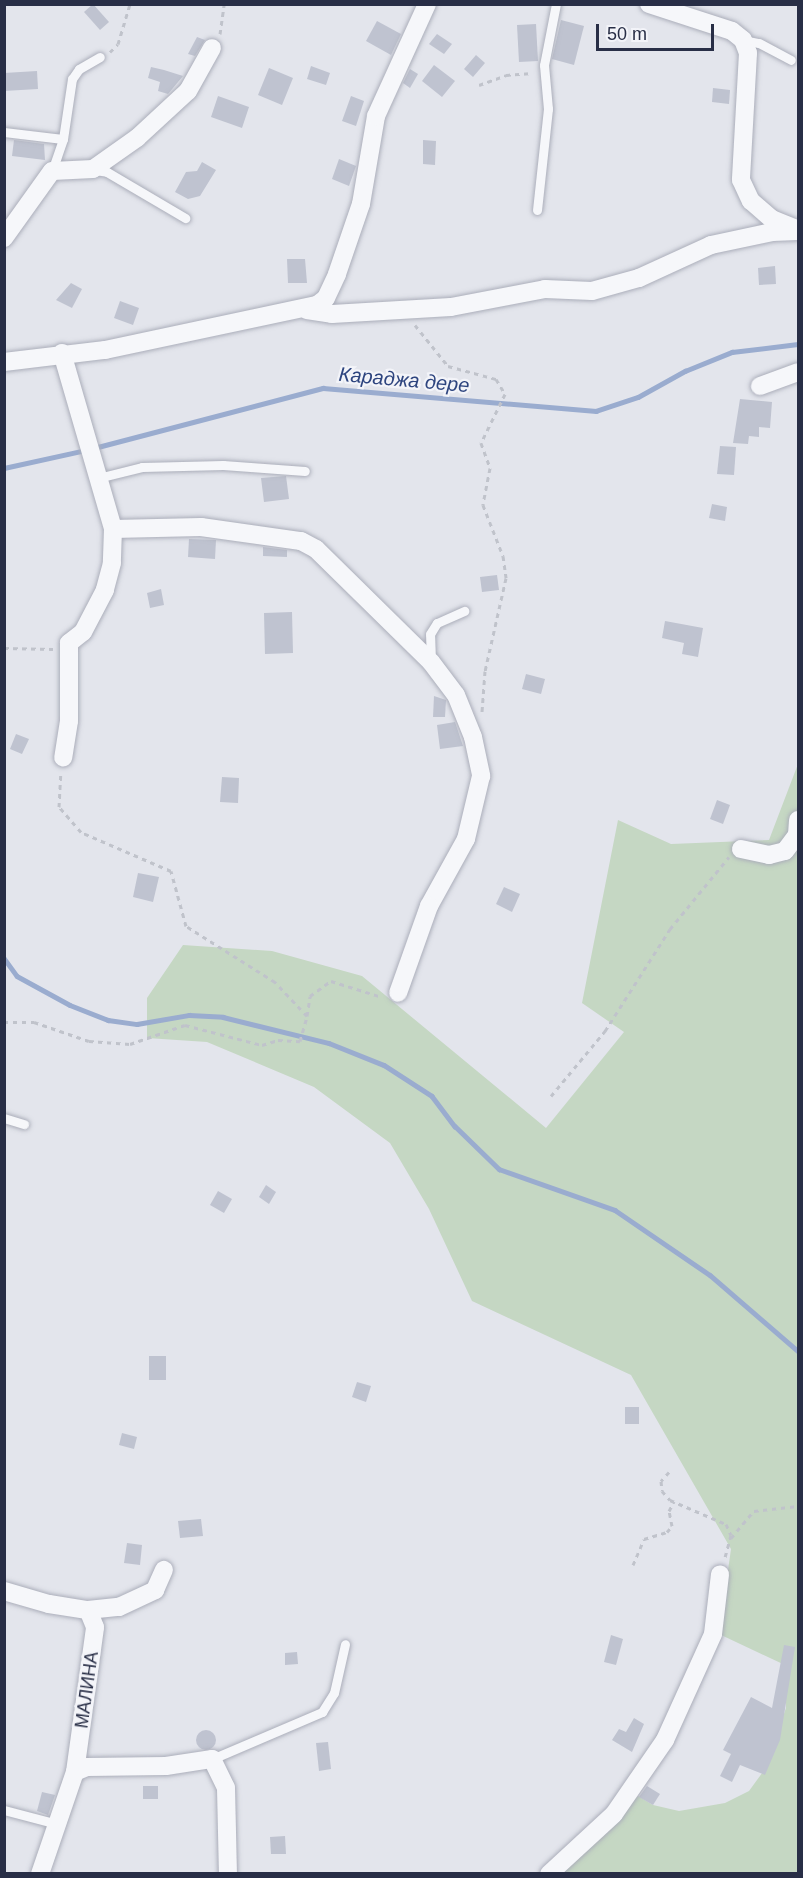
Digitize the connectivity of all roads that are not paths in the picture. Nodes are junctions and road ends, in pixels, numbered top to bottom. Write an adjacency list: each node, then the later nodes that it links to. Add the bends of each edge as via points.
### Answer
1 (426, 4): 16 (street, via 376,116 361,204 337,274 326,298)
2 (556, 4): 12 (lane, via 544,65 548,109)
3 (650, 4): 4 (street, via 732,31)
4 (743, 40): 7 (lane, via 759,43); 14 (street, via 748,53 741,180 751,201 772,219)
5 (212, 48): 10 (street, via 188,91 137,138)
6 (100, 57): 9 (lane, via 79,69 72,79)
7 (791, 60)
8 (4, 132): 9 (lane)
9 (63, 139): 11 (lane)
10 (93, 169): 11 (street); 13 (lane, via 107,172)
11 (52, 171): 15 (street)
12 (537, 210)
13 (185, 219)
14 (798, 231): 16 (street, via 772,232 711,245 639,278 592,291 545,289 451,307 332,314)
15 (4, 238)
16 (307, 310): 17 (street, via 105,350)
17 (62, 353): 18 (street); 22 (street)
18 (4, 362)
19 (798, 372): 20 (street)
20 (760, 386)
21 (305, 471): 22 (lane, via 223,465 142,466)
22 (98, 478): 23 (street)
23 (113, 529): 25 (street, via 201,527 301,541 326,558); 26 (street, via 112,563 105,590 83,633 69,644 69,721)
24 (464, 611): 25 (lane, via 436,623 430,634)
25 (431, 662): 29 (street, via 456,695 473,737 481,776 466,839 429,906)
26 (63, 758)
27 (798, 820): 28 (street, via 797,835 785,851 769,855)
28 (741, 849)
29 (398, 993)
30 (4, 1118): 31 (lane)
31 (24, 1124)
32 (164, 1570): 35 (street, via 155,1590 136,1602)
33 (720, 1574): 43 (street, via 713,1634 665,1740 615,1814)
34 (4, 1591): 35 (street)
35 (88, 1610): 38 (street, МАЛИНА, via 95,1627)
36 (345, 1644): 37 (lane, via 334,1693 322,1712)
37 (212, 1759): 38 (street, via 166,1766 87,1767); 42 (street, via 226,1788)
38 (75, 1772): 40 (street, МАЛИНА)
39 (4, 1810): 40 (lane)
40 (57, 1824): 41 (street)
41 (40, 1874)
42 (228, 1874)
43 (549, 1874)

